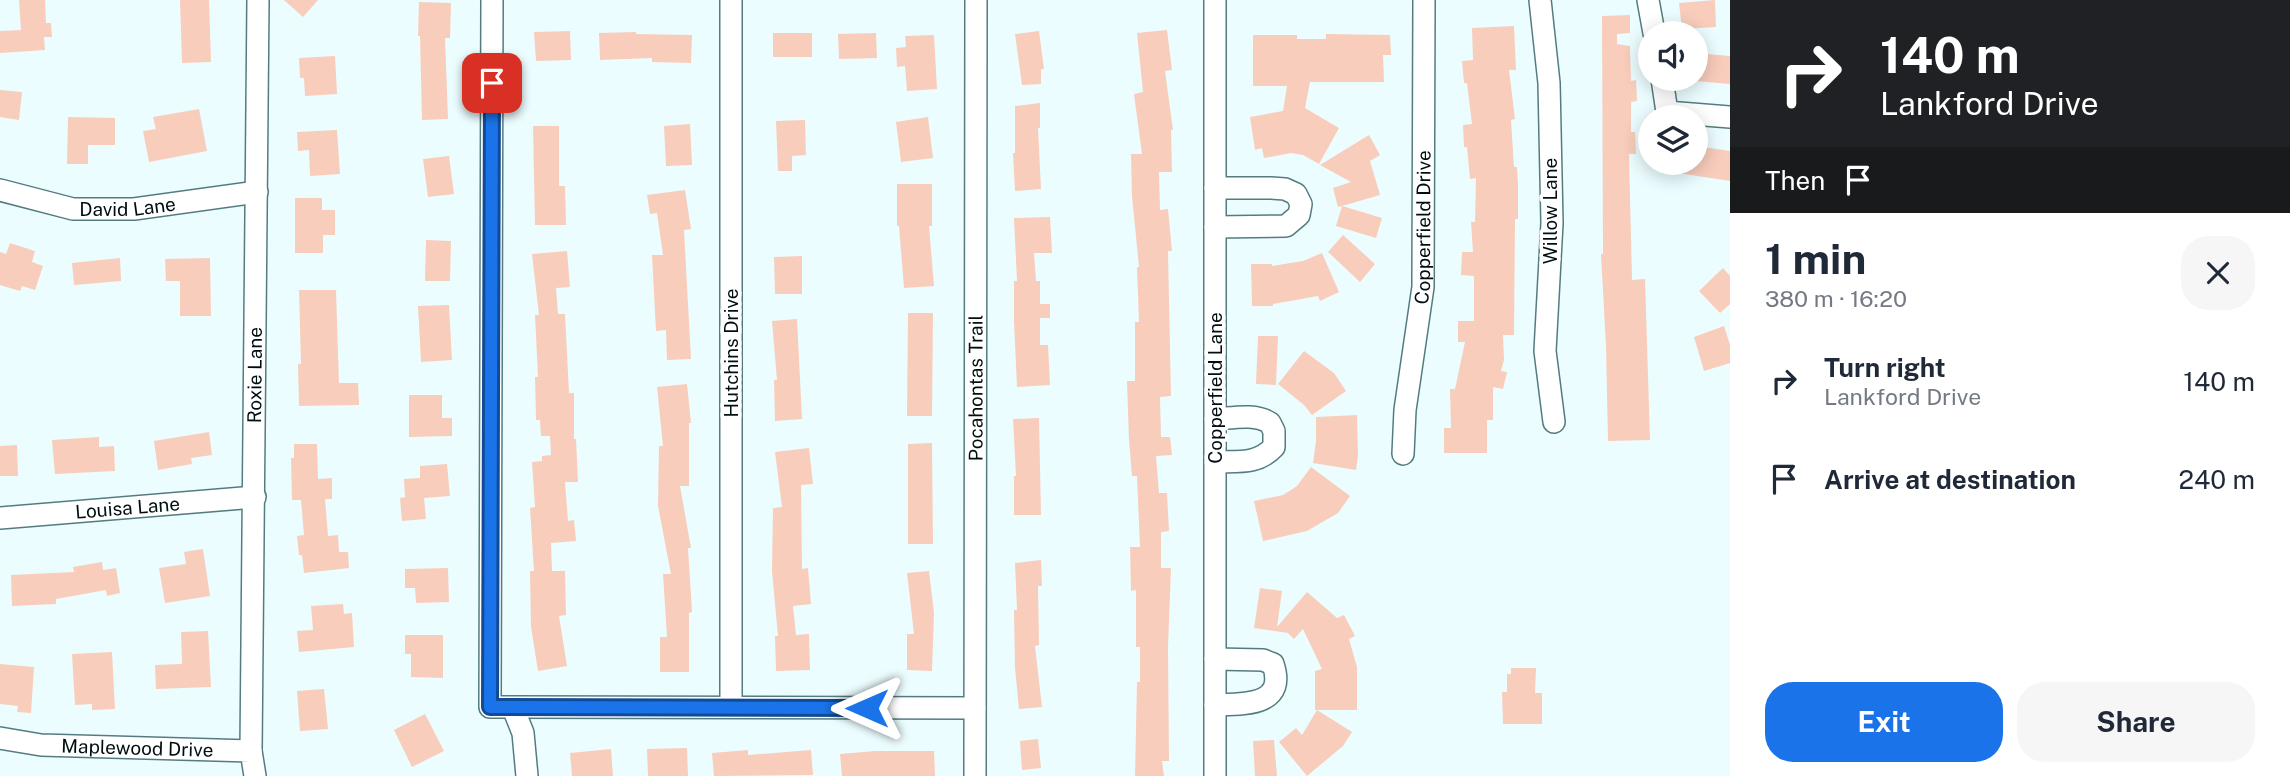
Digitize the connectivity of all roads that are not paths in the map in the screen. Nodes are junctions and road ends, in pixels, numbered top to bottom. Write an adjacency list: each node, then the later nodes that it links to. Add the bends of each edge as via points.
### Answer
1 (258, 0): 14 (street, Roxie Lane)
2 (492, 0): 25 (street, via 490,707)
3 (731, 0): 24 (street, Hutchins Drive)
4 (976, 0): 26 (street, Pocahontas Trail)
5 (1215, 0): 12 (street, Copperfield Lane)
6 (1424, 0): 18 (street, Copperfield Drive, via 1423,287)
7 (1540, 0): 17 (street, Willow Lane, via 1549,83 1552,223 1545,351)
8 (1648, 0): 9 (street)
9 (1652, 21)
10 (1664, 91): 11 (street, via 1667,112)
11 (1730, 117)
12 (1215, 188): 15 (street, Copperfield Lane); 15 (street, via 1284,189 1296,194 1301,204 1298,215 1286,226)
13 (0, 190): 14 (street, David Lane, via 74,209 134,209)
14 (257, 192): 20 (street, Roxie Lane)
15 (1215, 227): 16 (street, Copperfield Lane)
16 (1215, 419): 19 (street, Copperfield Lane); 19 (street, via 1264,419 1275,439 1274,447 1262,458)
17 (1554, 422)
18 (1403, 454)
19 (1215, 462): 22 (street, Copperfield Lane)
20 (255, 497): 21 (street, Louisa Lane); 28 (street, Roxie Lane)
21 (0, 519)
22 (1215, 659): 23 (street, Copperfield Lane); 23 (street, via 1263,660 1273,664 1277,676 1268,698)
23 (1215, 705): 32 (street, Copperfield Lane)
24 (731, 707): 25 (street); 26 (street)
25 (513, 708): 30 (street, via 523,733)
26 (975, 708): 31 (street, Pocahontas Trail)
27 (0, 738): 28 (street, Maplewood Drive, via 41,745)
28 (251, 751): 29 (street)
29 (255, 776)
30 (527, 776)
31 (975, 776)
32 (1215, 776)

